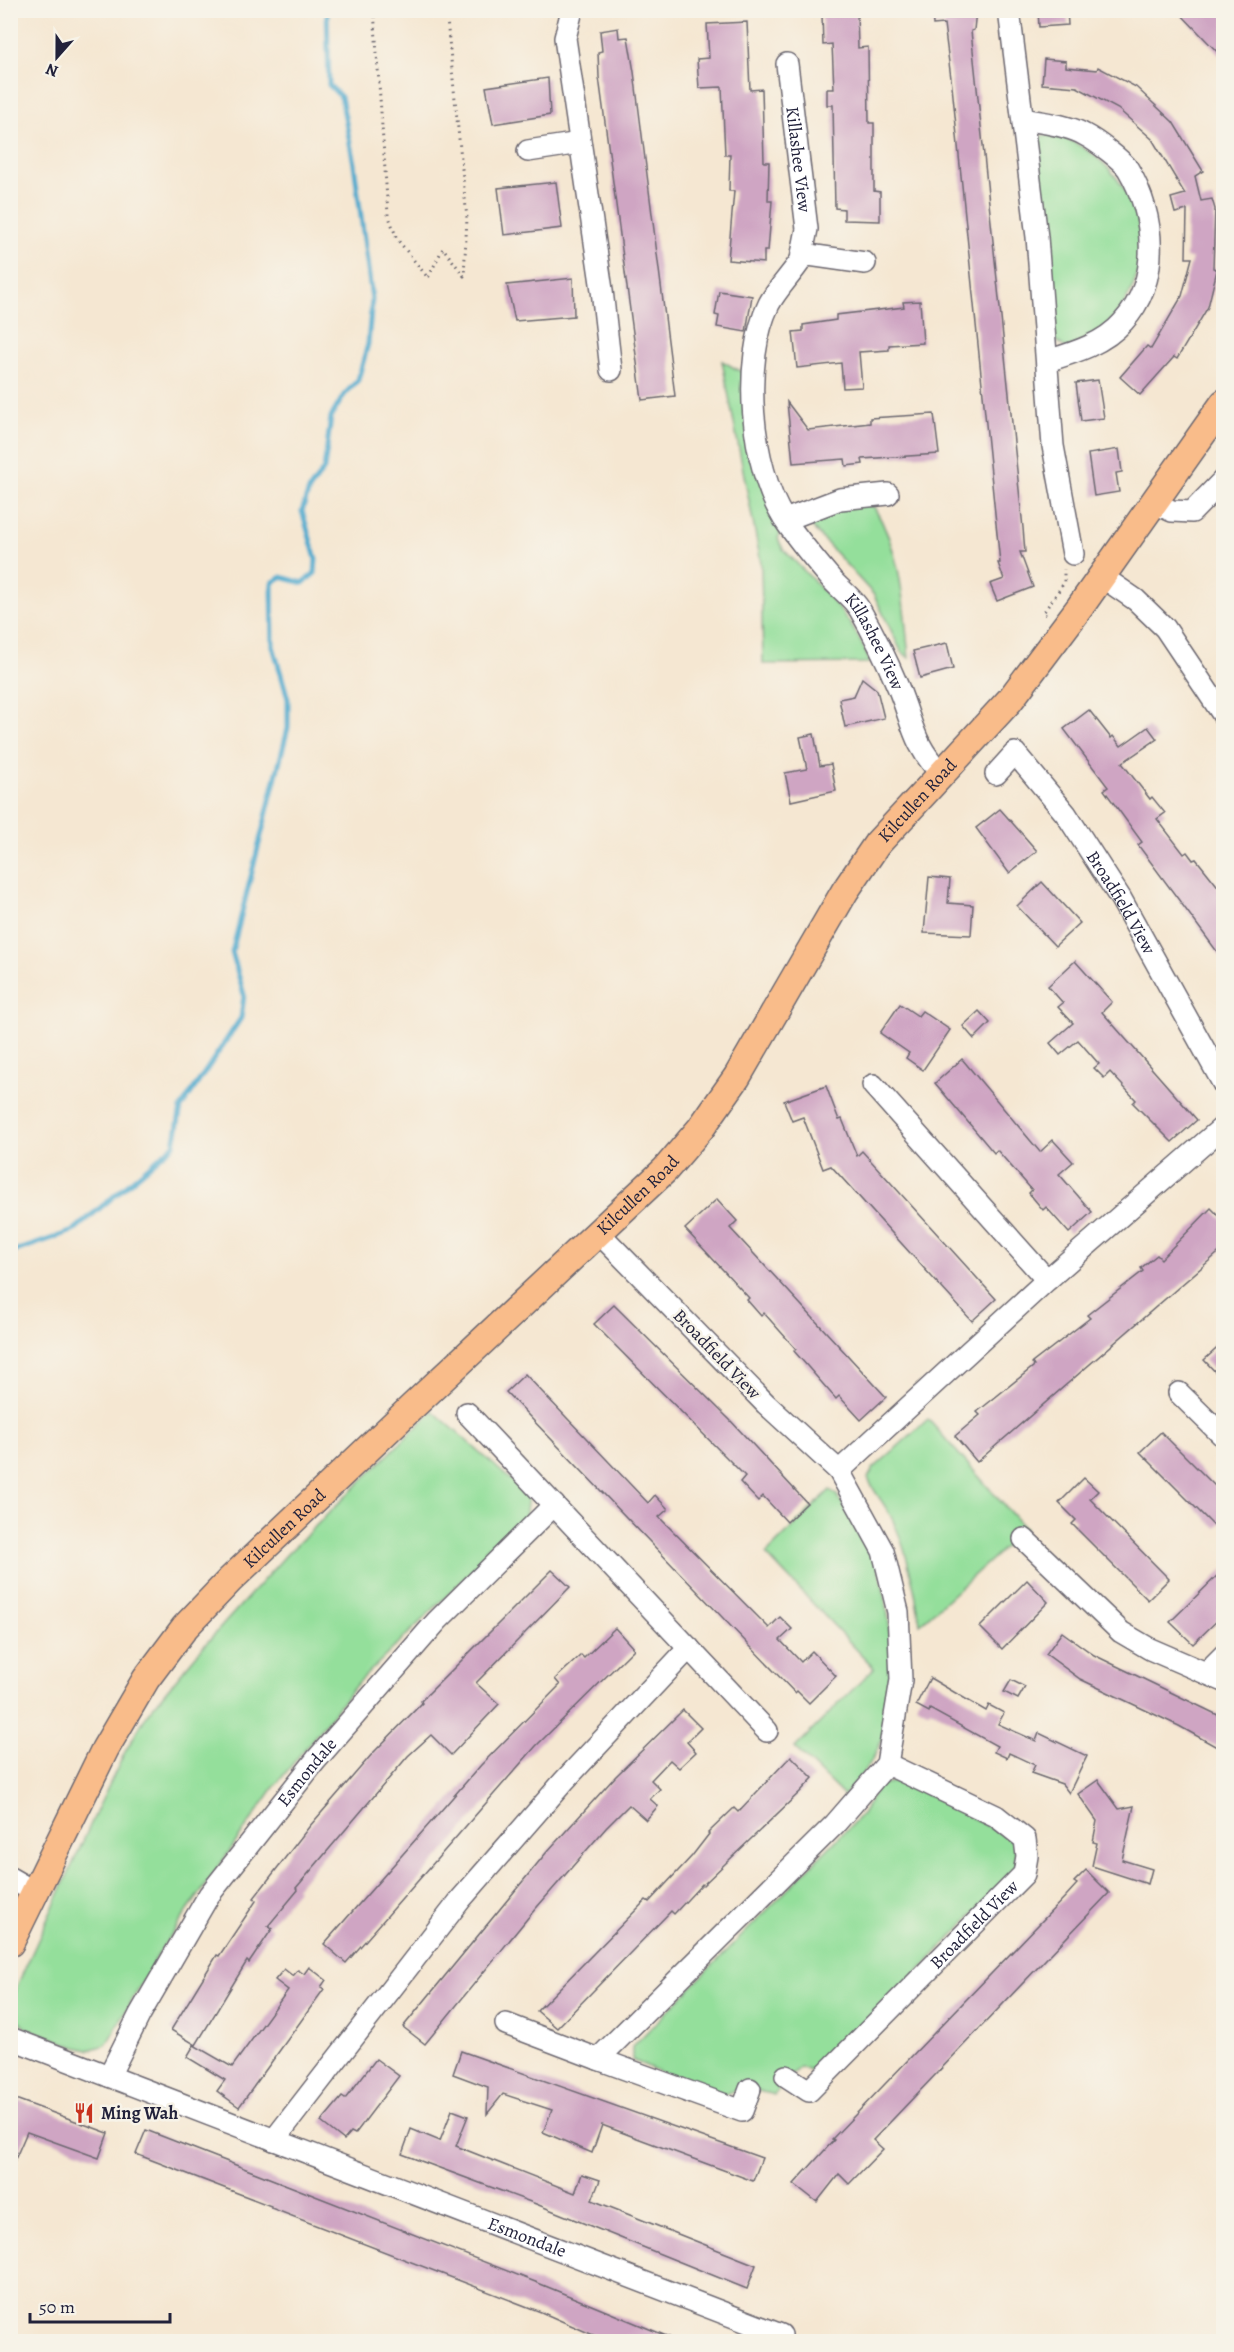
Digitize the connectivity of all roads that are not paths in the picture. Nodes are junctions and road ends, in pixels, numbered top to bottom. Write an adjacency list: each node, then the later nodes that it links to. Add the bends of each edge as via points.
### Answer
1 (572, 10): 5 (street, via 565,38)
2 (1009, 10): 4 (street)
3 (787, 64): 7 (street, Killashee View, via 807,229)
4 (1024, 119): 9 (street); 9 (street, via 1084,134 1127,167 1148,216 1152,243 1138,303 1122,324 1087,348)
5 (580, 143): 6 (street); 10 (street)
6 (528, 151)
7 (802, 254): 8 (street); 15 (street, Killashee View, via 770,304 754,370 754,419 762,464)
8 (865, 263)
9 (1047, 362): 16 (street, via 1053,446)
10 (611, 370)
11 (1224, 403): 14 (main road, Kilcullen Road)
12 (1224, 479): 14 (street, via 1192,512 1172,511)
13 (888, 494): 15 (street, via 840,499)
14 (1152, 502): 17 (main road, Kilcullen Road)
15 (785, 520): 20 (street, Killashee View, via 858,607 898,687 914,737)
16 (1073, 554)
17 (1101, 576): 18 (street, via 1136,600 1165,628); 20 (main road, Kilcullen Road, via 1010,700)
18 (1224, 716)
19 (996, 774): 22 (street, Broadfield View, via 1015,753 1066,814 1121,899)
20 (942, 775): 24 (main road, Kilcullen Road, via 877,844 845,891 737,1077 701,1128 665,1170)
21 (873, 1085): 25 (street)
22 (1224, 1085)
23 (1224, 1126): 25 (street)
24 (598, 1232): 29 (street, Broadfield View, via 766,1404); 38 (main road, Kilcullen Road, via 185,1627 146,1679 105,1749)
25 (1047, 1280): 29 (street)
26 (1179, 1393): 28 (street)
27 (467, 1413): 30 (street)
28 (1224, 1437)
29 (839, 1471): 36 (street, Broadfield View, via 883,1551 898,1612 901,1680)
30 (554, 1505): 32 (street); 43 (street, Esmondale, via 437,1621 316,1760 209,1895)
31 (1024, 1539): 34 (street, via 1121,1632)
32 (689, 1648): 35 (street); 46 (street, via 461,1899)
33 (1224, 1655): 34 (street)
34 (1215, 1677)
35 (767, 1731)
36 (887, 1764): 42 (street, via 835,1824); 44 (street, Broadfield View, via 996,1816 1011,1827 1025,1839 1024,1875 808,2091)
37 (10, 1878): 38 (street)
38 (36, 1893): 39 (main road, Kilcullen Road)
39 (10, 1943)
40 (506, 2024): 42 (street)
41 (10, 2038): 43 (street, Esmondale)
42 (598, 2059): 45 (street, via 742,2111)
43 (109, 2076): 46 (street, Esmondale)
44 (786, 2076)
45 (750, 2089)
46 (274, 2140): 47 (street, Esmondale)
47 (781, 2335)

